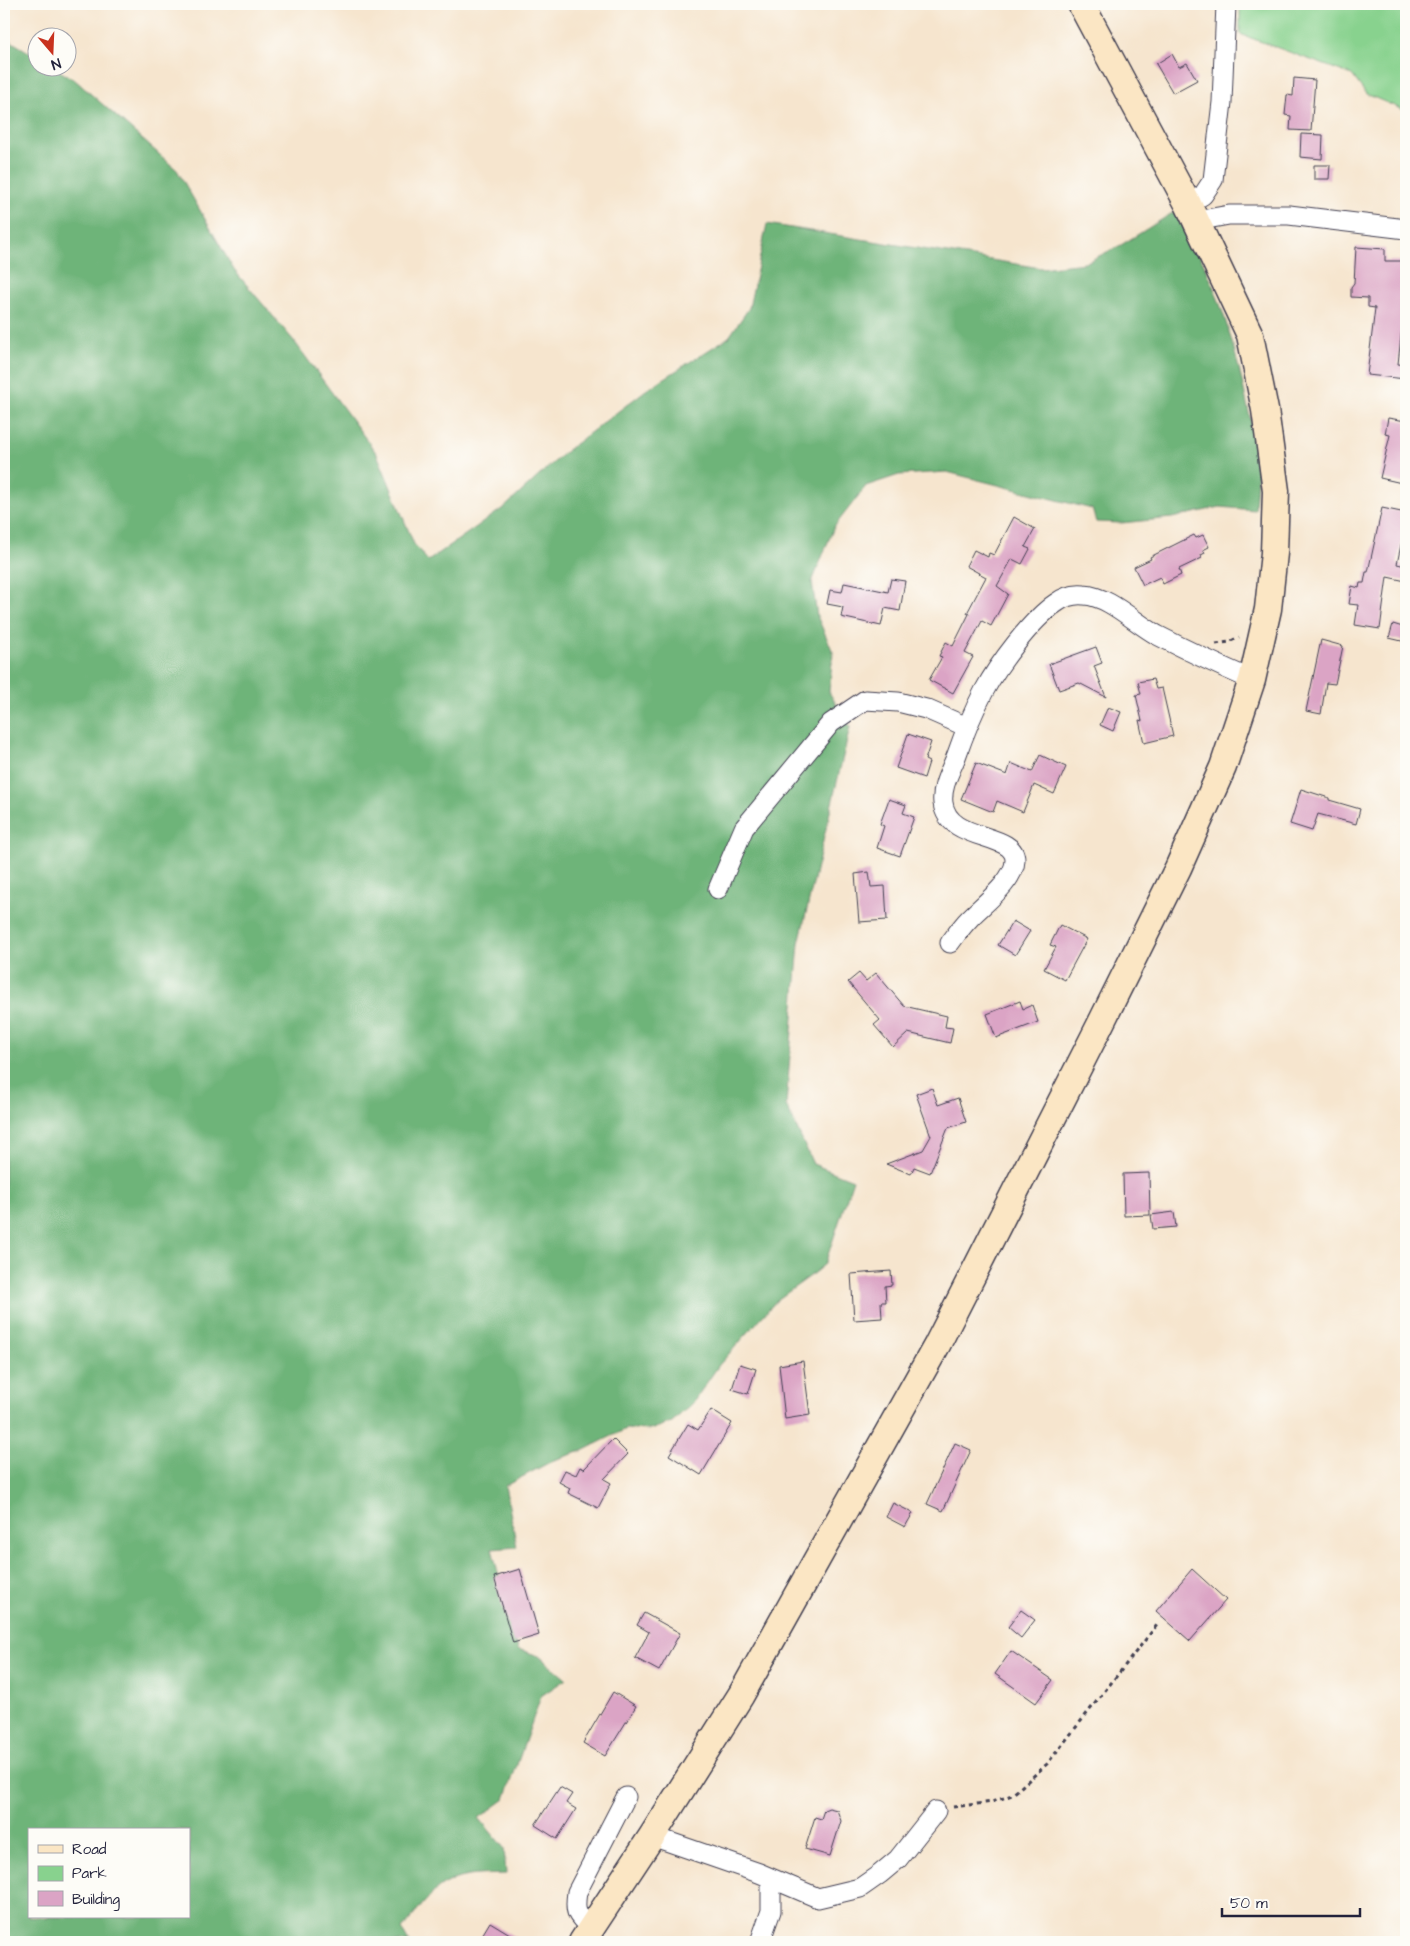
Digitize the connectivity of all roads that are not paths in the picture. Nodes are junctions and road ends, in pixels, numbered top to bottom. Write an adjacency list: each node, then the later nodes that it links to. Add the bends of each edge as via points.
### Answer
1 (1081, 4): 3 (main road)
2 (1226, 4): 3 (street, via 1222,102 1212,180)
3 (1192, 213): 4 (street, via 1288,215); 5 (main road, via 1250,335 1276,490 1268,609)
4 (1406, 229)
5 (1252, 680): 6 (street, via 1155,634 1105,601 1085,595 1068,596 1055,603 1018,643 985,690); 11 (main road, via 1222,767 1178,868 936,1346 741,1695)
6 (967, 727): 7 (street, via 926,709 898,702 866,700 831,723 744,828); 8 (street, via 942,791 943,805 948,818 958,827 1005,844 1015,860 1002,887)
7 (718, 889)
8 (950, 943)
9 (626, 1797): 13 (street, via 578,1892 575,1907)
10 (936, 1811): 12 (street, via 898,1859 860,1888 818,1898)
11 (652, 1836): 12 (street); 13 (main road)
12 (771, 1879): 14 (street, via 770,1911)
13 (586, 1935)
14 (760, 1942)

